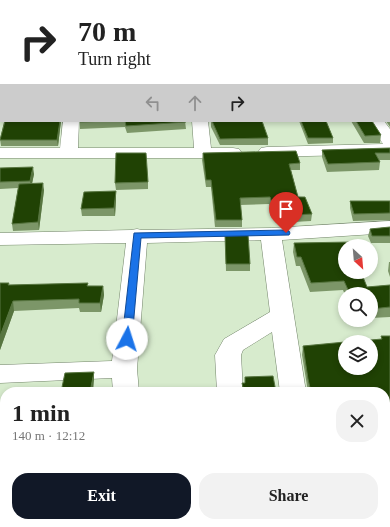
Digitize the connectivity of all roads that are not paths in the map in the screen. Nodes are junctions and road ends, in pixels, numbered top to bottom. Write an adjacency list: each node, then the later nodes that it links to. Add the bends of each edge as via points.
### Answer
1 (71, 122): 6 (street)
2 (200, 122): 8 (street)
3 (377, 122): 4 (street)
4 (390, 141)
5 (390, 149): 8 (street)
6 (69, 152): 7 (street); 8 (street)
7 (0, 153)
8 (203, 154)
9 (390, 227): 10 (street)
10 (271, 234): 11 (street); 13 (street)
11 (137, 235): 12 (street); 15 (street)
12 (0, 239)
13 (283, 315): 16 (street, via 233,345 228,355); 17 (street)
14 (0, 374): 15 (street)
15 (125, 381)
16 (230, 387)
17 (292, 387)

